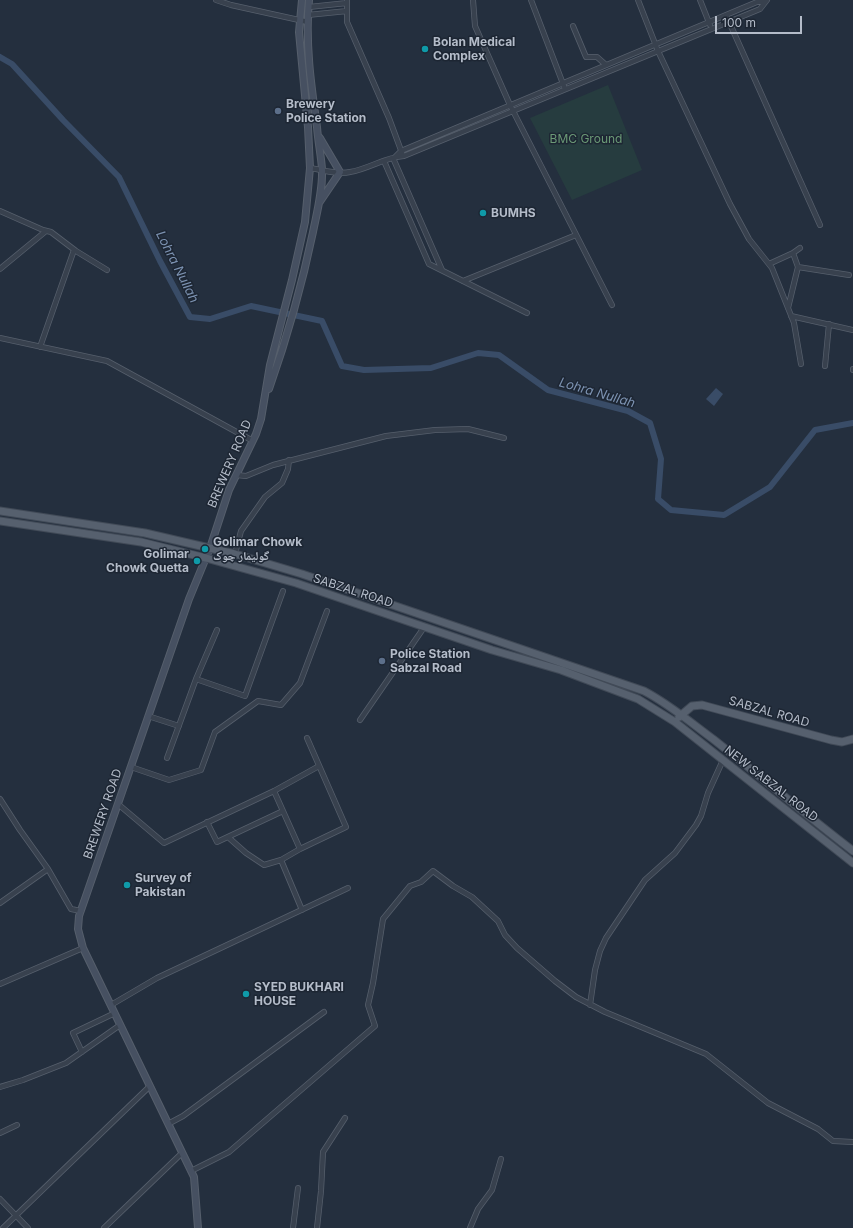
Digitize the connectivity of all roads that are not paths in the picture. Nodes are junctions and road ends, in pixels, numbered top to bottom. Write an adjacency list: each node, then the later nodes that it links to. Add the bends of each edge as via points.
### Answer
1 (216, 0): 14 (street)
2 (302, 0): 14 (main road)
3 (309, 0): 10 (main road)
4 (473, 0): 24 (street, via 475,26)
5 (530, 0): 22 (street)
6 (638, 0): 19 (street)
7 (700, 0): 15 (street)
8 (347, 1): 10 (street); 11 (street)
9 (767, 1): 12 (street, via 756,2); 16 (street, via 760,9)
10 (309, 7): 13 (main road)
11 (347, 11): 13 (street); 27 (street, via 347,22)
12 (726, 15): 15 (street); 16 (street)
13 (308, 19): 14 (street); 26 (main road, via 310,74)
14 (300, 20): 31 (main road)
15 (709, 22): 18 (street); 19 (street)
16 (729, 22): 18 (street); 36 (street)
17 (573, 26): 21 (street, via 586,57 597,57)
18 (711, 29): 20 (street)
19 (655, 45): 20 (street); 21 (street)
20 (658, 51): 23 (street); 42 (street, via 730,204 749,240)
21 (606, 65): 22 (street)
22 (563, 82): 23 (street); 24 (street)
23 (566, 89): 25 (street)
24 (510, 105): 25 (street); 27 (street)
25 (514, 111): 28 (street); 38 (street)
26 (318, 135): 32 (main road); 33 (main road)
27 (401, 151): 28 (street); 29 (street)
28 (404, 156): 29 (street)
29 (394, 157): 30 (street); 46 (street)
30 (384, 161): 33 (street, via 348,173); 46 (street, via 429,264)
31 (310, 168): 32 (street); 59 (main road, via 304,222 270,365)
32 (322, 170): 33 (street); 34 (main road)
33 (340, 172): 34 (main road)
34 (318, 204): 59 (main road, via 302,282)
35 (0, 211): 37 (street)
36 (820, 225)
37 (46, 231): 40 (street); 44 (street)
38 (576, 235): 48 (street); 49 (street)
39 (800, 248): 41 (street)
40 (74, 250): 45 (street); 56 (street)
41 (793, 253): 42 (street); 43 (street)
42 (769, 264): 50 (street)
43 (798, 268): 47 (street); 50 (street)
44 (0, 269)
45 (107, 270)
46 (442, 270): 48 (street)
47 (849, 275)
48 (463, 281): 51 (street)
49 (612, 305)
50 (788, 308): 52 (street)
51 (527, 314)
52 (791, 316): 53 (street); 57 (street)
53 (829, 324): 54 (street); 58 (street)
54 (853, 330)
55 (0, 338): 56 (street)
56 (40, 347): 61 (street, via 107,361)
57 (801, 364)
58 (825, 366)
59 (265, 402): 61 (main road, BREWERY ROAD)
60 (504, 438): 62 (street, via 468,429 435,430 386,436)
61 (253, 441): 63 (main road, BREWERY ROAD)
62 (289, 460): 63 (street, via 246,476); 67 (street, via 282,483 265,497 241,531)
63 (236, 474): 66 (main road, BREWERY ROAD)
64 (0, 511): 66 (main road, SABZAL ROAD, via 122,529)
65 (0, 521): 68 (main road, SABZAL ROAD, via 141,542)
66 (210, 548): 67 (main road, SABZAL ROAD); 68 (main road, BREWERY ROAD)
67 (235, 554): 71 (main road, SABZAL ROAD)
68 (206, 558): 72 (main road, SABZAL ROAD, via 296,583); 77 (main road, BREWERY ROAD)
69 (283, 591): 75 (street, via 245,696)
70 (327, 611): 86 (street, via 300,683 281,705 258,701 215,732 201,770 169,780)
71 (409, 611): 72 (main road); 76 (main road, SABZAL ROAD, via 644,691)
72 (407, 620): 73 (main road, SABZAL ROAD)
73 (425, 626): 78 (street); 79 (main road, SABZAL ROAD, via 638,698)
74 (217, 630): 75 (street)
75 (196, 679): 80 (street)
76 (681, 714): 79 (main road, SABZAL ROAD); 82 (main road, SABZAL ROAD, via 692,706 702,705 831,740); 94 (main road, NEW SABZAL ROAD)
77 (148, 716): 80 (street); 86 (main road, BREWERY ROAD)
78 (360, 720)
79 (675, 722): 84 (main road, NEW SABZAL ROAD)
80 (179, 726): 83 (street)
81 (307, 738): 85 (street)
82 (851, 741)
83 (167, 758)
84 (723, 760): 96 (main road, NEW SABZAL ROAD); 104 (street, via 696,826 675,853 645,880 606,938 595,970)
85 (319, 766): 87 (street); 93 (street, via 346,827)
86 (131, 767): 89 (main road, BREWERY ROAD)
87 (274, 790): 90 (street); 91 (street)
88 (0, 799): 97 (street)
89 (118, 804): 91 (street, via 164,843); 101 (main road, BREWERY ROAD)
90 (283, 811): 92 (street); 93 (street)
91 (207, 822): 92 (street, via 216,842)
92 (228, 837): 95 (street, via 264,865)
93 (300, 849): 95 (street)
94 (853, 851)
95 (280, 860): 100 (street)
96 (853, 864)
97 (48, 869): 99 (street); 101 (street, via 71,909)
98 (348, 888): 100 (street)
99 (0, 904)
100 (302, 910): 105 (street, via 157,978)
101 (81, 911): 102 (main road, BREWERY ROAD, via 78,929)
102 (82, 948): 103 (street); 105 (main road, BREWERY ROAD)
103 (0, 984)
104 (590, 1005): 116 (street, via 706,1054 768,1103 818,1129 833,1140); 119 (street, via 555,982 517,948 504,935 498,921 472,897 433,871 421,882 410,886 383,919 368,1004 375,1026 229,1152)
105 (111, 1006): 107 (main road, BREWERY ROAD)
106 (324, 1012): 113 (street, via 183,1116)
107 (115, 1013): 108 (main road, BREWERY ROAD); 109 (street, via 73,1033)
108 (120, 1025): 109 (street); 110 (main road, BREWERY ROAD)
109 (82, 1052): 111 (street, via 66,1063)
110 (150, 1086): 113 (main road, BREWERY ROAD); 122 (street)
111 (0, 1087)
112 (345, 1118): 128 (street, via 323,1152)
113 (168, 1124): 117 (main road, BREWERY ROAD)
114 (17, 1125): 115 (street)
115 (0, 1133)
116 (853, 1142)
117 (182, 1153): 119 (main road, BREWERY ROAD); 125 (street)
118 (501, 1160): 129 (street, via 492,1190 478,1209)
119 (191, 1171): 126 (main road, BREWERY ROAD, via 194,1177)
120 (298, 1188): 127 (street)
121 (0, 1199): 122 (street)
122 (16, 1216): 123 (street); 124 (street)
123 (3, 1228)
124 (28, 1228)
125 (104, 1228)
126 (198, 1228)
127 (293, 1228)
128 (317, 1228)
129 (470, 1228)

